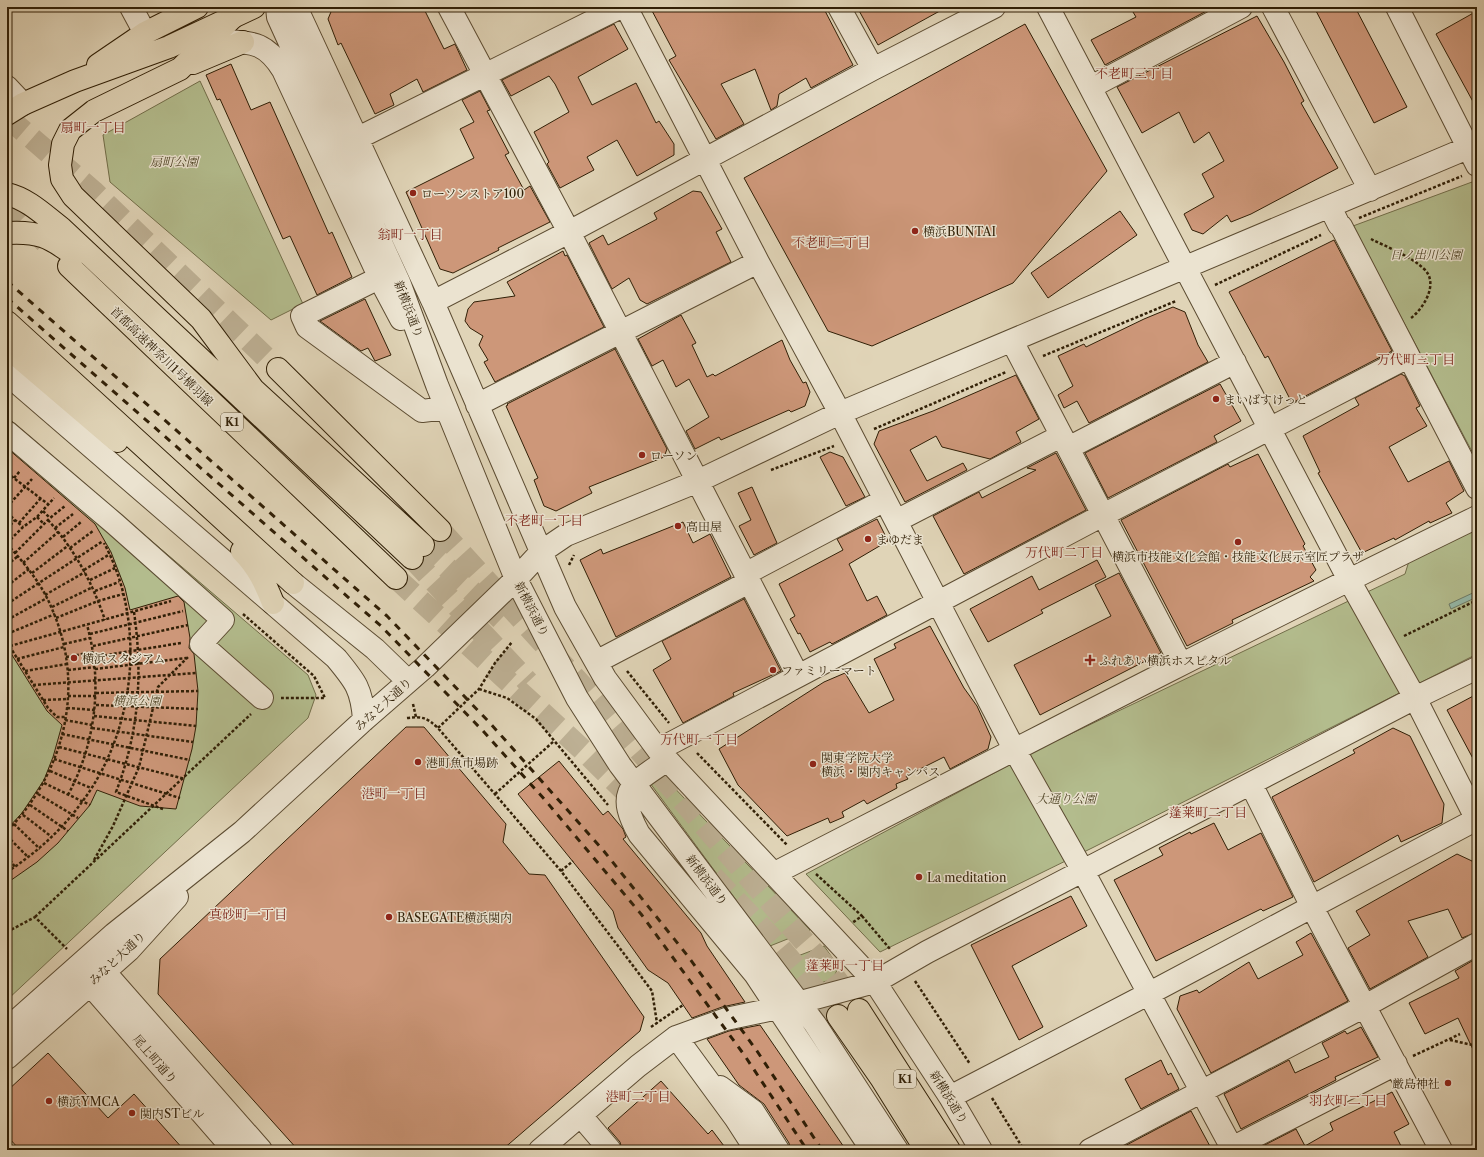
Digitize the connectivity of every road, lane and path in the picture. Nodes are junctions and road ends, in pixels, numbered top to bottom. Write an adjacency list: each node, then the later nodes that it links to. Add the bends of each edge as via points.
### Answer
1 (131, 7): 16 (street)
2 (197, 7): 16 (main road)
3 (254, 7): 15 (main road)
4 (277, 7): 51 (street, 新横浜通り, via 278,17 399,282)
5 (296, 7): 27 (street, 新横浜通り)
6 (449, 7): 22 (street)
7 (621, 7): 22 (street)
8 (626, 7): 29 (street)
9 (839, 7): 21 (street)
10 (994, 7): 21 (street)
11 (1048, 7): 25 (street)
12 (1241, 7): 25 (street)
13 (1273, 7): 30 (street)
14 (1397, 7): 28 (street)
15 (232, 18): 17 (main road); 19 (main road)
16 (144, 32): 23 (main road)
17 (209, 40): 18 (street); 19 (street); 20 (main road)
18 (243, 42): 20 (main road); 39 (street, via 264,47 275,56)
19 (168, 47): 23 (main road)
20 (180, 69): 41 (main road, via 94,111 70,130 63,144 60,165 62,179 73,196 201,319 253,389 418,552)
21 (873, 69): 29 (street)
22 (484, 75): 27 (street); 34 (street)
23 (75, 81): 26 (main road)
24 (7, 87): 26 (street)
25 (1090, 87): 38 (street)
26 (15, 109)
27 (358, 138): 40 (street, 新横浜通り)
28 (1474, 152): 30 (street, みなと大通り)
29 (705, 158): 34 (street); 36 (street)
30 (1370, 190): 32 (street, みなと大通り)
31 (7, 194): 41 (main road, via 16,196 34,207 61,228)
32 (1330, 207): 33 (street); 38 (street, みなと大通り)
33 (1341, 226): 43 (street); 43 (path, via 1424,268 1431,283 1428,295 1419,312)
34 (569, 232): 40 (street); 44 (street)
35 (7, 233): 41 (main road, via 29,232 56,242)
36 (758, 262): 44 (street); 54 (street)
37 (69, 266): 106 (main road, 首都高速神奈川1号横羽線 / K1)
38 (1186, 269): 45 (street, みなと大通り); 48 (street)
39 (379, 278): 51 (street); 53 (street, via 302,316 307,327 422,411)
40 (433, 302): 52 (street, 新横浜通り)
41 (154, 317)
42 (7, 322): 113 (main road)
43 (1395, 331): 47 (street)
44 (621, 333): 52 (street); 62 (street)
45 (1012, 342): 54 (street, みなと大通り); 57 (street)
46 (7, 347): 76 (main road)
47 (1408, 357): 55 (street); 64 (street)
48 (1235, 362): 55 (street); 57 (street)
49 (278, 369): 87 (main road)
50 (7, 374): 122 (street)
51 (437, 385): 53 (street, 新横浜通り)
52 (477, 405): 93 (street, 新横浜通り)
53 (446, 408): 108 (street, 新横浜通り)
54 (840, 413): 62 (street, みなと大通り); 67 (street)
55 (1270, 429): 74 (street); 110 (street)
56 (7, 432): 148 (street, via 223,620)
57 (1065, 442): 74 (street); 81 (street)
58 (834, 446): 59 (path)
59 (769, 471)
60 (8, 475): 63 (path)
61 (34, 476): 63 (path)
62 (696, 482): 93 (street, みなと大通り, via 566,535); 107 (street)
63 (26, 486): 66 (path); 70 (path)
64 (1477, 488)
65 (58, 493): 68 (path)
66 (41, 498): 68 (path); 82 (path)
67 (885, 500): 81 (street); 107 (street)
68 (48, 504): 71 (path)
69 (67, 504): 79 (path)
70 (7, 508)
71 (43, 511): 75 (path); 79 (path)
72 (7, 513): 80 (path)
73 (73, 513): 85 (path)
74 (1103, 515): 123 (street); 158 (street)
75 (37, 517): 83 (path); 84 (path)
76 (205, 517): 113 (main road); 122 (main road, via 252,562 263,577)
77 (1477, 517): 110 (street)
78 (86, 518): 89 (path)
79 (49, 519): 83 (path); 85 (path)
80 (15, 520): 82 (path); 86 (path)
81 (896, 521): 123 (street)
82 (18, 523): 84 (path)
83 (44, 524): 94 (path)
84 (23, 527): 91 (path)
85 (56, 528): 88 (path)
86 (7, 530)
87 (440, 530)
88 (58, 532): 89 (path); 99 (path)
89 (63, 537): 92 (path)
90 (103, 541): 92 (path, via 95,529); 95 (path); 98 (path)
91 (7, 544): 94 (path)
92 (70, 547): 98 (path); 105 (path)
93 (541, 552): 108 (street, みなと大通り); 154 (street, 新横浜通り, via 565,607)
94 (15, 553): 97 (path)
95 (110, 554): 101 (path); 103 (path)
96 (575, 554): 104 (path, via 569,565)
97 (18, 556): 99 (path); 100 (path)
98 (78, 558): 103 (path); 112 (path)
99 (24, 563): 102 (path)
100 (7, 566)
101 (115, 568): 109 (path); 111 (path)
102 (29, 569): 105 (path); 114 (path)
103 (84, 571): 109 (path); 118 (path)
104 (572, 571)
105 (32, 573): 112 (path)
106 (396, 578)
107 (747, 578): 154 (street); 165 (street)
108 (516, 579): 169 (street, みなと大通り); 224 (street, 新横浜通り, via 577,698)
109 (90, 580): 115 (path)
110 (1348, 580): 158 (street); 180 (street)
111 (119, 582): 116 (path); 117 (path)
112 (39, 583): 118 (path); 124 (path)
113 (293, 583): 169 (street, via 375,649)
114 (7, 586)
115 (93, 587): 116 (path); 125 (path)
116 (95, 591): 121 (path)
117 (123, 594): 121 (path); 128 (path)
118 (46, 597): 125 (path); 131 (path)
119 (176, 600): 127 (path)
120 (1477, 600): 142 (path)
121 (98, 601): 130 (path); 132 (path)
122 (273, 603): 195 (street, via 336,658 353,678 360,692)
123 (939, 603): 165 (street); 209 (street)
124 (7, 604)
125 (52, 607): 129 (path)
126 (185, 610): 133 (path)
127 (134, 612): 128 (path); 133 (path)
128 (128, 613): 132 (path); 134 (path)
129 (54, 614): 130 (path); 138 (path)
130 (56, 618): 137 (path)
131 (7, 620)
132 (105, 620): 136 (path)
133 (135, 622): 134 (path); 140 (path)
134 (129, 624): 139 (path); 141 (path)
135 (188, 624): 140 (path)
136 (87, 625): 137 (path); 139 (path)
137 (61, 632): 145 (path); 146 (path)
138 (7, 634)
139 (90, 636): 146 (path); 147 (path)
140 (137, 636): 141 (path); 149 (path)
141 (130, 637): 147 (path); 150 (path)
142 (1401, 637)
143 (7, 642): 145 (path)
144 (512, 642): 172 (path)
145 (10, 646): 155 (path)
146 (64, 646): 152 (path); 155 (path)
147 (93, 646): 151 (path)
148 (193, 648): 149 (path); 157 (path); 178 (street); 216 (path, via 158,687)
149 (139, 650): 150 (path); 157 (path)
150 (130, 651): 153 (path); 159 (path)
151 (93, 652): 152 (path); 153 (path)
152 (66, 657): 156 (path)
153 (94, 657): 160 (path)
154 (604, 657): 202 (path); 211 (street, 新横浜通り, via 605,678)
155 (17, 659): 163 (path)
156 (67, 664): 162 (path); 163 (path)
157 (139, 664): 159 (path); 166 (path)
158 (1181, 664): 209 (street)
159 (130, 665): 160 (path); 167 (path)
160 (95, 668): 162 (path); 168 (path)
161 (1477, 668): 180 (street)
162 (68, 670): 170 (path)
163 (24, 671): 171 (path)
164 (196, 673): 166 (path)
165 (798, 676): 202 (street)
166 (140, 677): 167 (path); 175 (path)
167 (129, 678): 168 (path); 174 (path)
168 (96, 680): 170 (path); 176 (path)
169 (408, 681): 195 (street, みなと大通り)
170 (69, 682): 171 (path); 177 (path)
171 (34, 685): 181 (path)
172 (479, 689): 198 (path); 204 (path, via 507,698 536,719)
173 (198, 691): 175 (path)
174 (127, 692): 175 (path); 176 (path); 184 (path)
175 (138, 692): 185 (path)
176 (96, 694): 177 (path); 183 (path)
177 (68, 698): 181 (path); 186 (path)
178 (262, 698): 179 (path); 252 (path, via 250,715)
179 (325, 698)
180 (1415, 698): 225 (street); 239 (street)
181 (43, 700): 193 (path, via 57,717)
182 (413, 703): 190 (path)
183 (96, 705): 184 (path); 188 (path)
184 (124, 706): 185 (path); 191 (path)
185 (137, 707): 187 (path); 194 (path)
186 (67, 708): 188 (path); 193 (path)
187 (198, 709)
188 (95, 710): 189 (path)
189 (94, 716): 191 (path); 196 (path)
190 (416, 717): 192 (path); 198 (path, via 428,718)
191 (121, 718): 194 (path); 199 (path)
192 (407, 718)
193 (65, 719): 196 (path); 200 (path)
194 (135, 720): 197 (path); 201 (path)
195 (364, 720): 247 (street, みなと大通り)
196 (92, 726): 199 (path); 203 (path)
197 (196, 726)
198 (438, 728): 228 (path)
199 (118, 731): 201 (path); 206 (path)
200 (62, 734): 203 (path); 207 (path)
201 (133, 734): 205 (path); 208 (path)
202 (681, 738): 211 (street); 250 (path)
203 (89, 740): 206 (path); 210 (path)
204 (554, 741): 228 (path); 234 (path)
205 (193, 742)
206 (113, 744): 208 (path); 213 (path)
207 (59, 747): 210 (path); 212 (path)
208 (130, 748): 214 (path); 215 (path)
209 (1014, 749): 250 (street); 255 (street)
210 (85, 754): 213 (path); 217 (path)
211 (663, 755): 224 (street); 257 (street, 新横浜通り)
212 (54, 759): 217 (path); 218 (path)
213 (107, 759): 215 (path); 219 (path)
214 (190, 760)
215 (126, 764): 216 (path); 221 (path)
216 (139, 767): 220 (path); 252 (path, via 113,826)
217 (80, 768): 219 (path); 222 (path)
218 (50, 771): 222 (path); 223 (path)
219 (100, 774): 221 (path); 226 (path)
220 (185, 779)
221 (120, 780): 230 (path); 235 (path, via 116,792)
222 (75, 781): 226 (path); 229 (path)
223 (44, 783): 227 (path); 229 (path)
224 (634, 783): 270 (street, via 628,794 627,804 639,834 755,974)
225 (1251, 784): 255 (street); 258 (street)
226 (91, 788): 231 (path)
227 (38, 794): 232 (path); 237 (path)
228 (495, 794): 254 (path)
229 (68, 795): 231 (path)
230 (180, 798)
231 (83, 802): 233 (path); 237 (path)
232 (30, 805): 236 (path); 241 (path)
233 (90, 805)
234 (610, 808)
235 (163, 809)
236 (23, 815): 240 (path); 245 (path)
237 (72, 815): 238 (path); 241 (path)
238 (78, 818)
239 (1477, 819): 258 (street)
240 (14, 824): 243 (path); 246 (path)
241 (62, 826): 242 (path); 245 (path)
242 (68, 830)
243 (7, 831)
244 (7, 836): 249 (path)
245 (52, 837): 246 (path)
246 (40, 849): 249 (path)
247 (220, 850): 264 (street, みなと大通り); 266 (street, みなと大通り, via 129,950)
248 (7, 856): 253 (path)
249 (28, 857): 253 (path)
250 (801, 860): 257 (street); 259 (path)
251 (572, 861): 254 (path)
252 (93, 863): 260 (path)
253 (15, 867): 256 (path)
254 (561, 871): 274 (path, via 652,991)
255 (1084, 871): 265 (street); 268 (street)
256 (7, 872)
257 (775, 873): 267 (street, 新横浜通り)
258 (1312, 907): 268 (street); 271 (street)
259 (862, 916): 261 (path); 265 (path)
260 (35, 917): 262 (path); 264 (path)
261 (852, 922)
262 (7, 932)
263 (1477, 944): 271 (street)
264 (77, 957): 266 (street); 276 (street, みなと大通り)
265 (904, 964): 267 (street); 283 (path)
266 (96, 977): 281 (street, みなと大通り); 289 (street, 尾上町通り); 290 (street, 尾上町通り)
267 (875, 982): 270 (street); 286 (street, 新横浜通り)
268 (1148, 994): 283 (street); 285 (street)
269 (683, 1005): 274 (path)
270 (789, 1005): 278 (street, via 726,1019); 295 (street); 296 (street, via 815,1024)
271 (1365, 1006): 282 (street); 285 (street)
272 (859, 1010): 298 (main road, K1)
273 (838, 1016): 297 (main road, K1)
274 (657, 1023): 275 (path)
275 (651, 1027)
276 (7, 1029)
277 (1460, 1034): 279 (path)
278 (676, 1037): 284 (street); 287 (street)
279 (1449, 1040): 280 (path); 282 (path)
280 (1477, 1046)
281 (7, 1058)
282 (1396, 1064): 288 (street); 302 (street)
283 (981, 1081): 286 (street); 300 (path)
284 (710, 1082): 293 (street); 294 (street, via 753,1110)
285 (1201, 1092): 288 (street); 301 (street)
286 (950, 1097): 299 (street, 新横浜通り)
287 (581, 1116): 291 (street); 292 (street)
288 (1231, 1149)
289 (234, 1150)
290 (261, 1150)
291 (540, 1150)
292 (610, 1150)
293 (756, 1150)
294 (778, 1150)
295 (872, 1150)
296 (897, 1150)
297 (926, 1150)
298 (949, 1150)
299 (981, 1150)
300 (1024, 1150)
301 (1090, 1150)
302 (1440, 1150)

